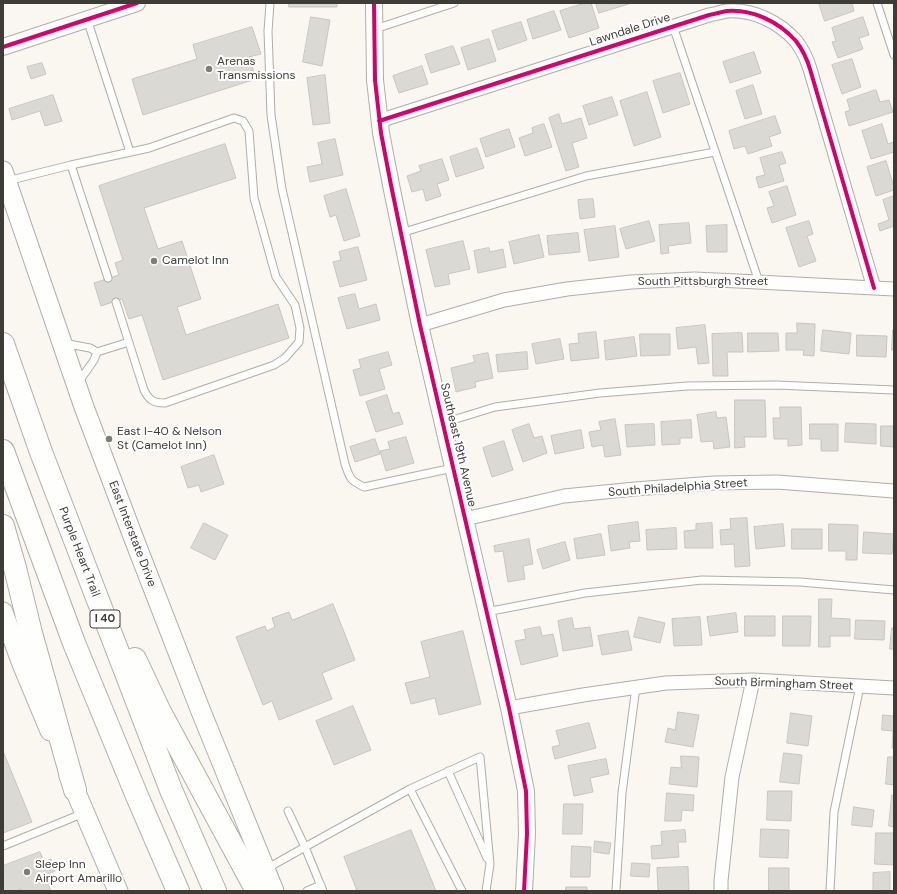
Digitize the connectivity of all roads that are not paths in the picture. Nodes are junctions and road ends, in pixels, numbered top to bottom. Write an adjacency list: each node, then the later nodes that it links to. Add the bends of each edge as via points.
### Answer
1 (137, 3): 6 (street)
2 (270, 3): 32 (lane, via 268,31 271,115 282,189 349,476 364,487)
3 (374, 3): 8 (street, Southeast 19th Avenue)
4 (454, 3): 8 (lane)
5 (877, 3): 10 (lane)
6 (87, 19): 9 (street); 12 (lane)
7 (673, 26): 11 (street, Lawndale Drive); 13 (lane); 19 (street, Lawndale Drive, via 728,11 747,12 766,18 782,28 796,42 810,69)
8 (375, 29): 11 (street, Southeast 19th Avenue, via 375,80)
9 (3, 47)
10 (894, 55)
11 (380, 121): 16 (street, Southeast 19th Avenue)
12 (130, 152): 14 (lane); 24 (lane, via 149,148 234,118 243,121 249,130 254,198 276,277 295,305 300,328 298,342 285,358 274,365 157,403 144,390)
13 (715, 152): 16 (lane, via 586,176); 18 (lane)
14 (71, 165): 15 (lane); 17 (lane)
15 (5, 176): 23 (main road, East Interstate Drive)
16 (401, 234): 22 (street, Southeast 19th Avenue)
17 (108, 278)
18 (759, 282): 19 (street, South Pittsburgh Street); 22 (street, South Pittsburgh Street, via 694,279 630,282 567,289 504,300)
19 (874, 288): 20 (street, South Pittsburgh Street)
20 (894, 289)
21 (116, 302): 24 (lane)
22 (420, 325): 29 (street, Southeast 19th Avenue)
23 (62, 342): 26 (lane); 27 (main road, East Interstate Drive)
24 (129, 342): 26 (lane)
25 (3, 344): 31 (highway, Purple Heart Trail / I 40)
26 (97, 352): 27 (lane, via 90,367)
27 (76, 384): 52 (main road, East Interstate Drive, via 142,561)
28 (894, 390): 29 (lane, via 776,385 687,386 600,393 494,407)
29 (443, 423): 32 (street, Southeast 19th Avenue)
30 (3, 451): 55 (highway, via 74,644)
31 (41, 452): 56 (highway, Purple Heart Trail / I 40, via 168,782); 57 (highway, via 64,485 112,608 160,712)
32 (453, 468): 34 (street, Southeast 19th Avenue)
33 (894, 491): 34 (street, South Philadelphia Street, via 777,482 714,483 564,496)
34 (465, 519): 38 (street, Southeast 19th Avenue)
35 (3, 526): 46 (highway)
36 (894, 590): 38 (lane, via 800,582 702,580 585,593)
37 (3, 612): 46 (main road)
38 (486, 612): 43 (street, Southeast 19th Avenue)
39 (753, 680): 40 (street, South Birmingham Street); 41 (street, South Birmingham Street, via 666,683); 64 (street, via 732,777)
40 (860, 686): 42 (street, South Birmingham Street); 65 (lane, via 834,812)
41 (636, 687): 43 (street, South Birmingham Street); 63 (lane, via 622,793)
42 (894, 688)
43 (508, 708): 62 (street, Southeast 19th Avenue, via 526,791)
44 (448, 771): 45 (lane); 51 (lane); 51 (lane, via 480,757)
45 (410, 789): 50 (lane); 60 (lane)
46 (75, 790): 48 (main road)
47 (288, 811): 50 (lane)
48 (85, 813): 49 (lane); 54 (main road)
49 (3, 846)
50 (305, 847): 52 (lane); 53 (lane)
51 (490, 864): 61 (lane)
52 (266, 870): 58 (main road, East Interstate Drive)
53 (322, 888): 59 (lane)
54 (118, 891)
55 (178, 891)
56 (215, 891)
57 (258, 891)
58 (274, 891)
59 (307, 891)
60 (462, 891)
61 (486, 891)
62 (524, 891)
63 (616, 891)
64 (721, 891)
65 (830, 891)

